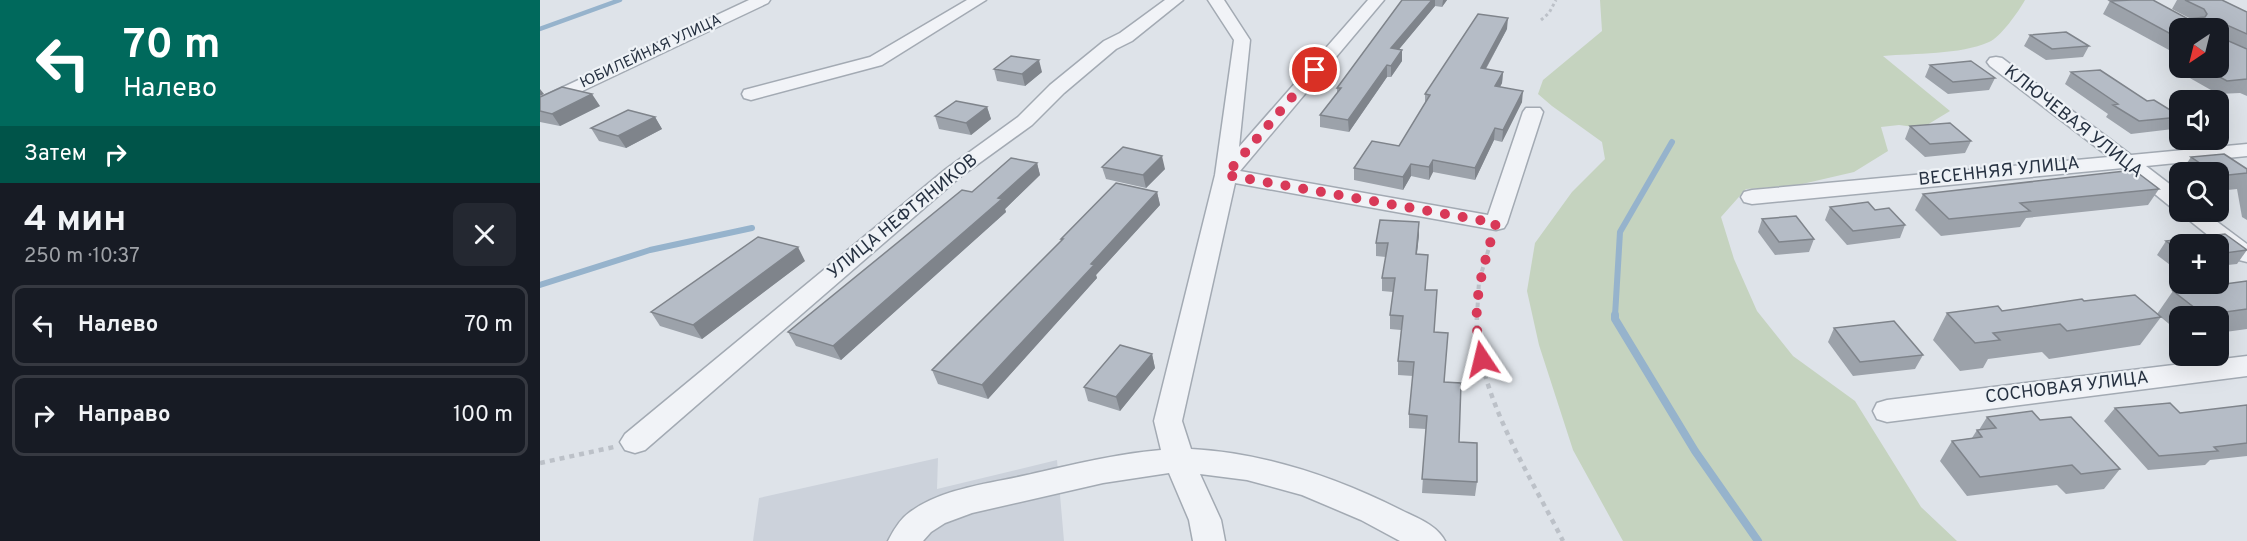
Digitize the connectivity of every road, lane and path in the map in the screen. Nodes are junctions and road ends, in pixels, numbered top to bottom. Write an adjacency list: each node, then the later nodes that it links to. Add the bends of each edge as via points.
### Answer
1 (762, 0): 10 (street, ЮБИЛЕЙНАЯ УЛИЦА)
2 (978, 0): 9 (street, via 876,61)
3 (1176, 0): 22 (street, УЛИЦА НЕФТЯНИКОВ, via 1110,45 1025,121 953,173)
4 (1216, 0): 14 (street, via 1242,40)
5 (1376, 0): 14 (street)
6 (1556, 0): 7 (path)
7 (1541, 20)
8 (1996, 62): 13 (street, КЛЮЧЕВАЯ УЛИЦА)
9 (751, 94)
10 (540, 105)
11 (1533, 111): 18 (street)
12 (2247, 150): 13 (street, ВЕСЕННЯЯ УЛИЦА)
13 (2123, 160): 15 (street, КЛЮЧЕВАЯ УЛИЦА); 16 (street, ВЕСЕННЯЯ УЛИЦА)
14 (1226, 175): 18 (street); 23 (street, via 1168,421)
15 (2169, 195)
16 (1752, 197)
17 (2203, 222): 19 (street)
18 (1496, 223): 28 (path, via 1478,287 1477,338 1493,402)
19 (2247, 255)
20 (2247, 366): 21 (street, СОСНОВАЯ УЛИЦА)
21 (1887, 411)
22 (635, 442): 24 (path)
23 (1179, 461): 25 (street, via 1110,469 954,505 921,521); 26 (street, via 1205,520); 27 (street, via 1218,462 1321,489)
24 (540, 463)
25 (904, 541)
26 (1209, 541)
27 (1429, 541)
28 (1563, 541)

